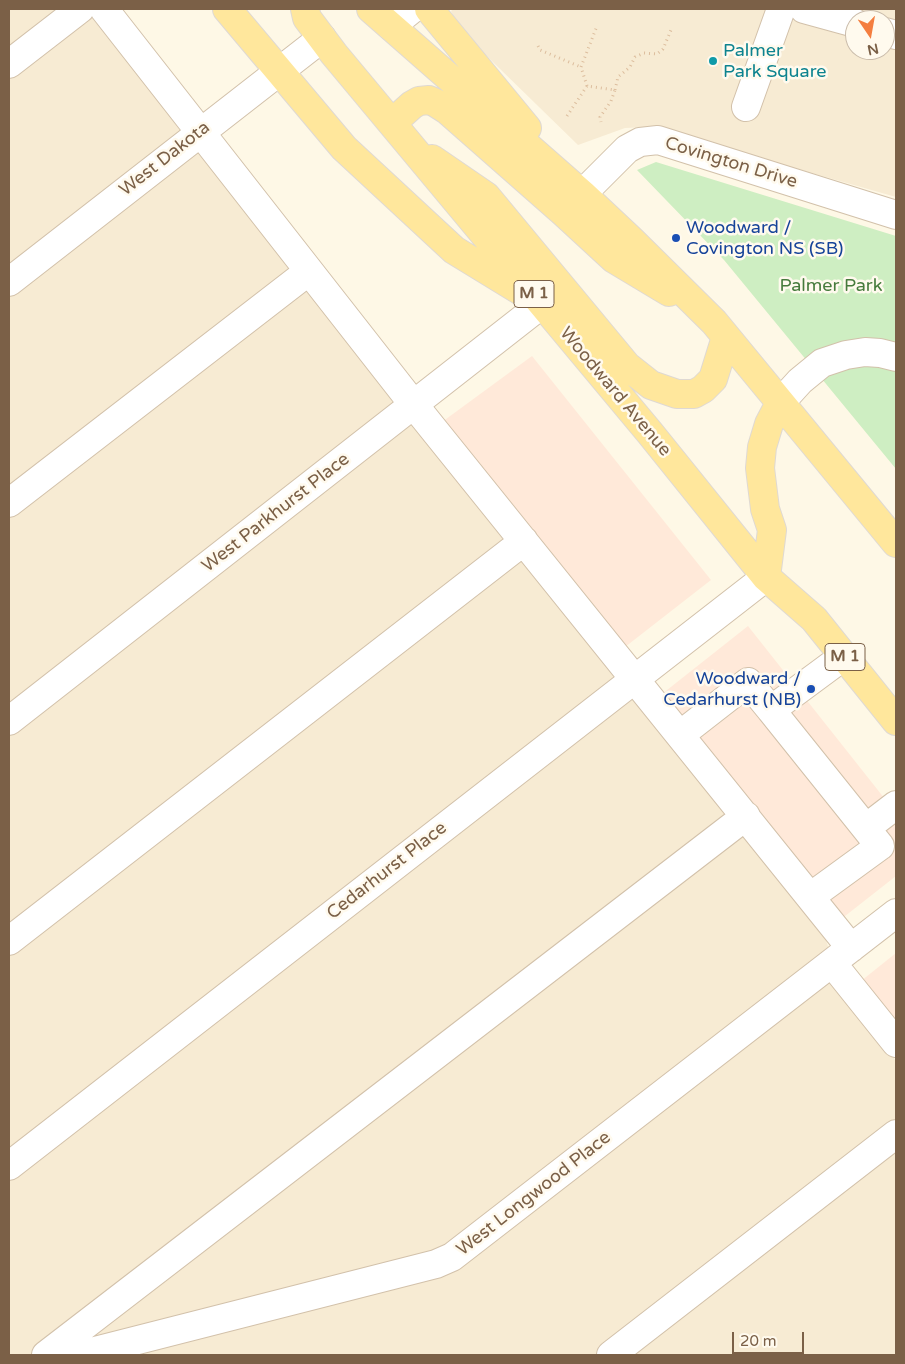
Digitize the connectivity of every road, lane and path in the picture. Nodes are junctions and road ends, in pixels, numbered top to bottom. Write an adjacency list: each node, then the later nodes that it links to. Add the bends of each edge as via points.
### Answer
1 (80, 9): 15 (street)
2 (104, 9): 23 (street)
3 (227, 9): 17 (main road)
4 (305, 9): 13 (main road, Woodward Avenue / M 1, via 307,18)
5 (412, 9): 9 (street)
6 (429, 9): 25 (main road)
7 (781, 9): 20 (street)
8 (804, 9): 10 (street)
9 (381, 17): 25 (main road)
10 (845, 20)
11 (597, 26): 16 (path)
12 (672, 30): 19 (path, via 657,54 644,53 635,57 618,78)
13 (322, 38): 17 (street, West Dakota); 24 (main road, Woodward Avenue / M 1)
14 (538, 46): 16 (path, via 540,50)
15 (9, 64)
16 (580, 67): 18 (path)
17 (278, 71): 23 (street, West Dakota); 29 (main road, via 344,148 454,250)
18 (587, 86): 19 (path); 21 (path)
19 (615, 90): 22 (path)
20 (746, 107)
21 (567, 116)
22 (600, 122)
23 (201, 132): 27 (street); 28 (street, West Dakota)
24 (399, 132): 29 (main road, Woodward Avenue / M 1); 30 (main road, via 412,105 419,101 436,102 614,259); 31 (main road, via 486,196 628,366 651,385 677,394 694,394 703,389 713,379)
25 (582, 194): 26 (street, Covington Drive, via 627,149 640,142 658,140); 30 (main road)
26 (896, 215)
27 (309, 271): 34 (street); 35 (street)
28 (9, 282)
29 (542, 304): 34 (street, West Parkhurst Place); 38 (main road, Woodward Avenue / M 1)
30 (702, 311): 31 (main road)
31 (726, 337): 33 (main road)
32 (896, 357): 33 (street, via 865,352 846,354 822,363)
33 (780, 403): 37 (main road); 38 (main road, via 769,424 760,468 765,510 772,530)
34 (414, 405): 36 (street); 42 (street, West Parkhurst Place)
35 (9, 503)
36 (524, 541): 40 (street); 50 (street)
37 (896, 543)
38 (766, 577): 39 (main road, Woodward Avenue / M 1, via 814,619); 40 (street, Cedarhurst Place)
39 (844, 656): 41 (street); 43 (main road, Woodward Avenue / M 1)
40 (635, 679): 44 (street); 54 (street, Cedarhurst Place)
41 (771, 710): 44 (street, via 748,682); 47 (street)
42 (9, 721)
43 (896, 721)
44 (680, 735): 46 (street)
45 (896, 806): 47 (street)
46 (746, 816): 48 (street); 55 (street)
47 (866, 828): 48 (street, via 880,846)
48 (810, 897): 51 (street)
49 (896, 913): 51 (street, West Longwood Place)
50 (9, 941)
51 (841, 956): 52 (street); 56 (street, West Longwood Place, via 452,1257 436,1264)
52 (896, 1044)
53 (896, 1134): 57 (street)
54 (9, 1166)
55 (46, 1355)
56 (79, 1355)
57 (611, 1355)

